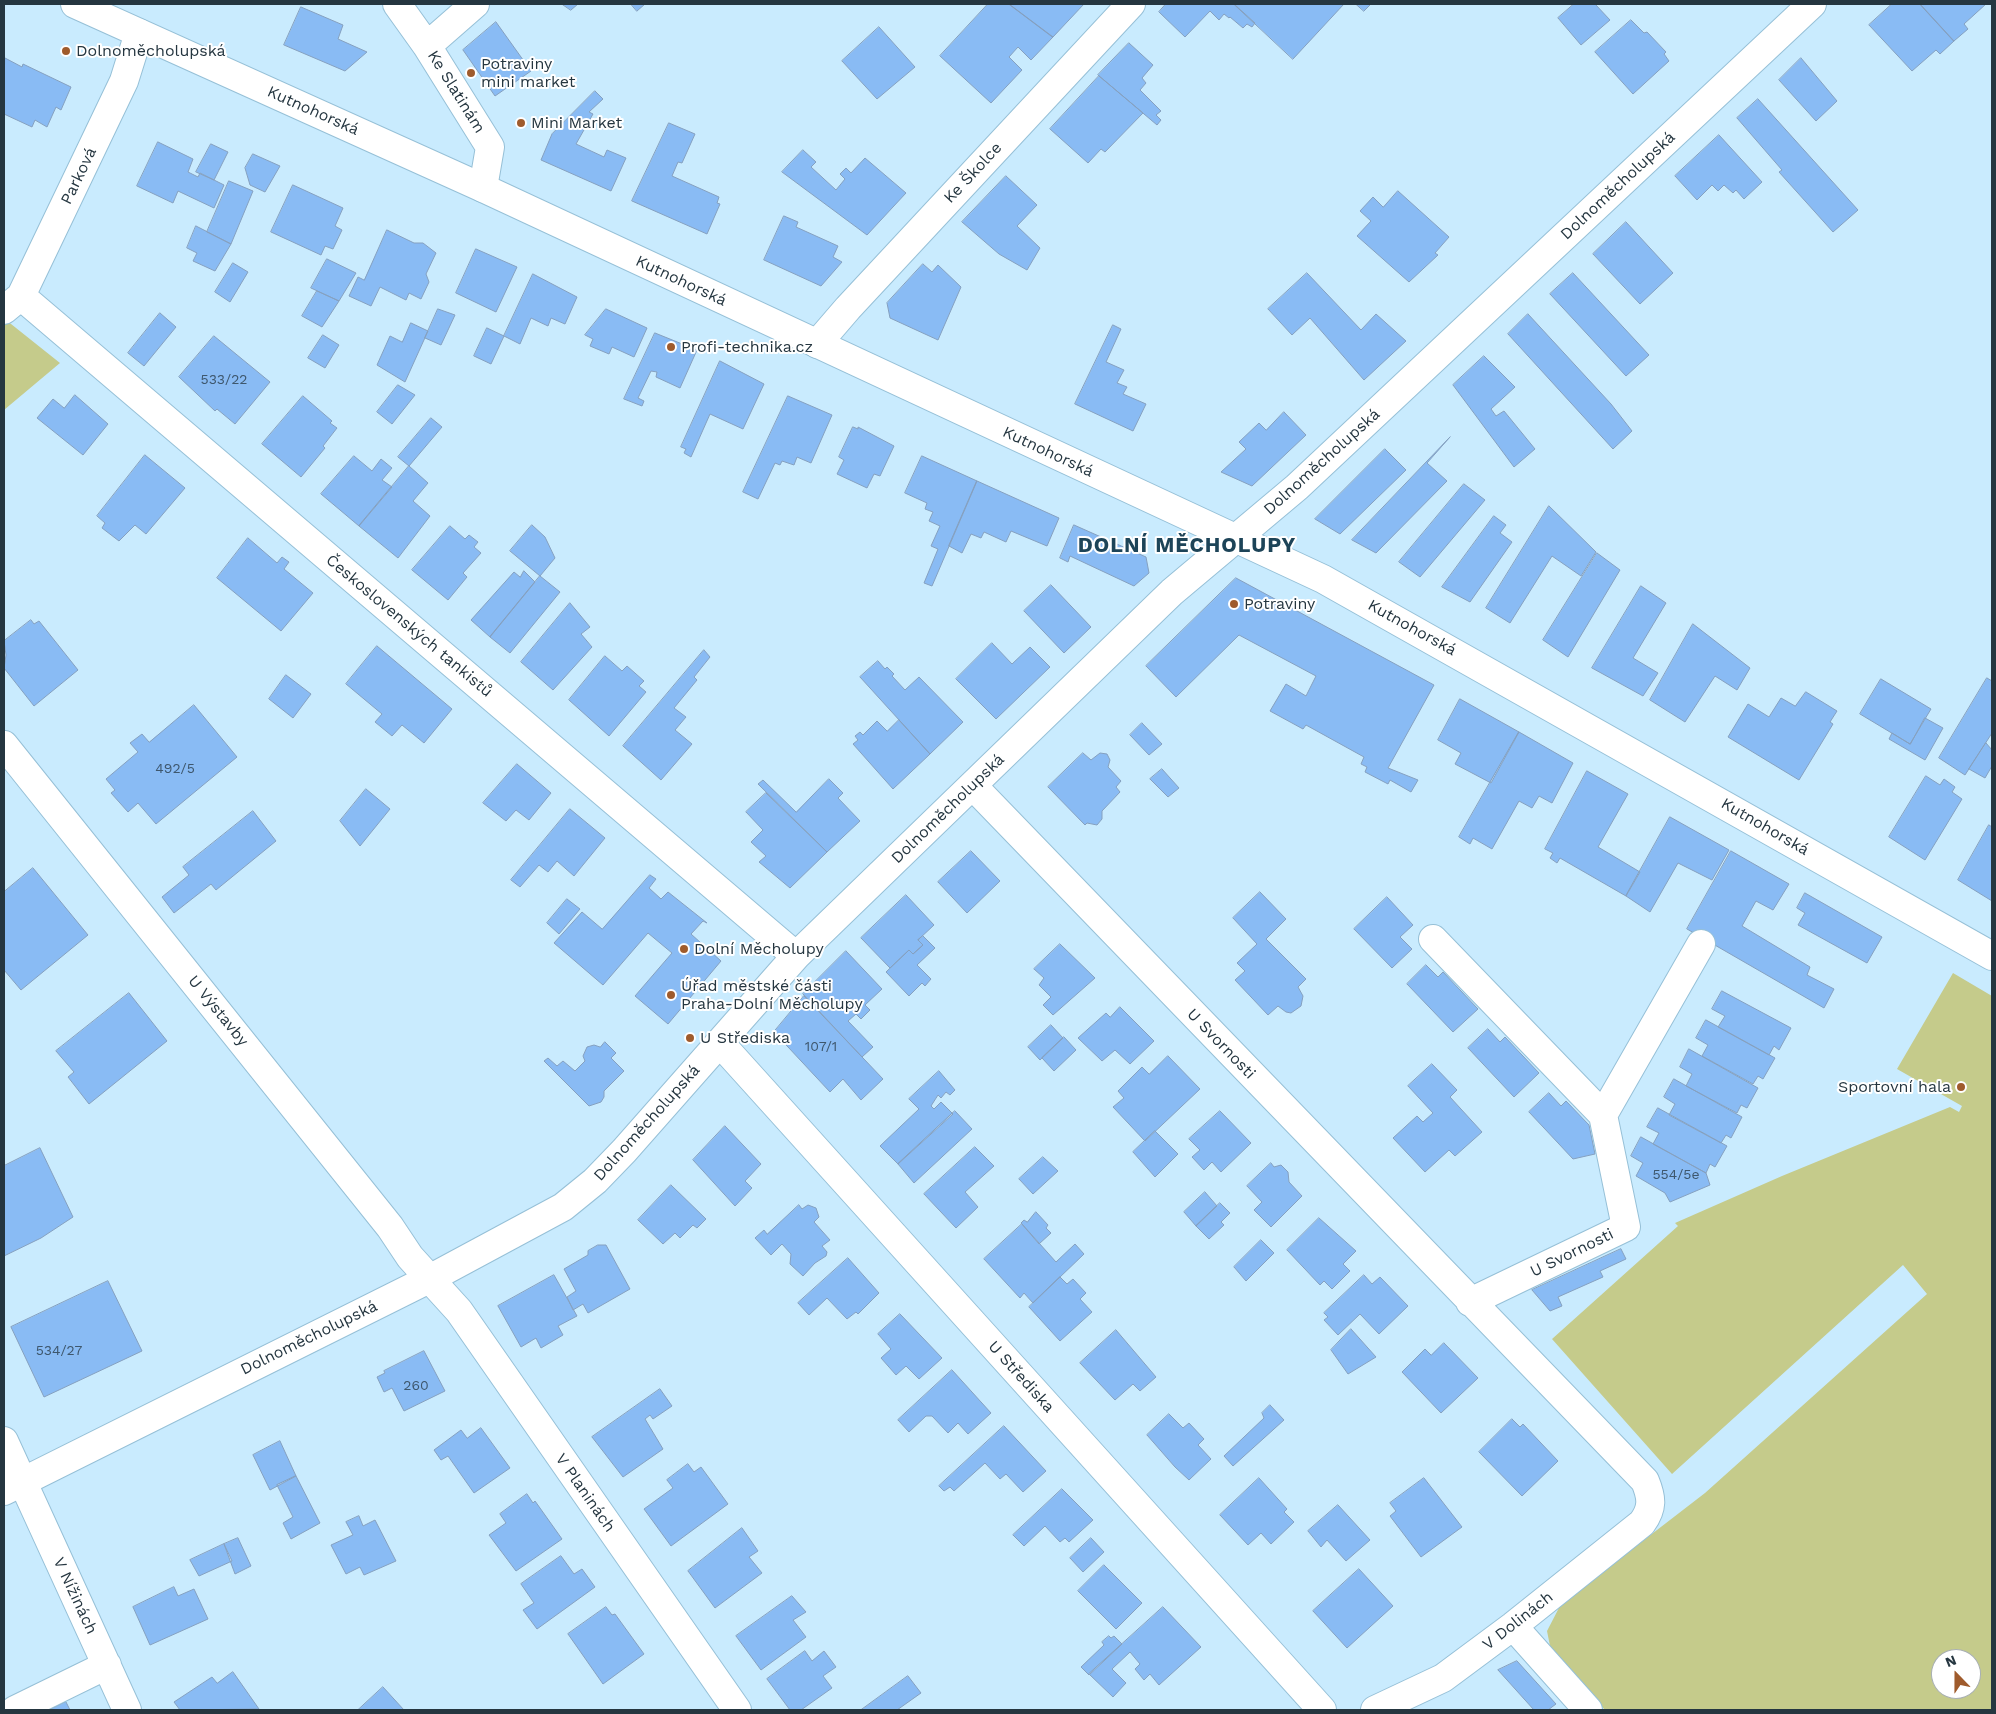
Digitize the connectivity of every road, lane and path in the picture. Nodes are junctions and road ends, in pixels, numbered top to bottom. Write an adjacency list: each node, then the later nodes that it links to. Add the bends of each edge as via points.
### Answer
1 (75, 4): 6 (street, Kutnohorská)
2 (396, 4): 7 (street, Ke Slatinám)
3 (475, 4): 7 (street)
4 (1131, 4): 10 (street, Ke Školce)
5 (1812, 4): 11 (street, Dolnoměcholupská, via 1297,487)
6 (138, 33): 8 (street, Kutnohorská); 9 (street, Parková, via 124,81)
7 (427, 46): 8 (street, Ke Slatinám, via 490,147)
8 (483, 188): 10 (street, Kutnohorská)
9 (12, 303): 16 (street, Československých tankistů)
10 (817, 344): 11 (street, Kutnohorská)
11 (1235, 540): 13 (street, Dolnoměcholupská, via 1172,592); 17 (street, Kutnohorská, via 1323,579 1405,624)
12 (4, 745): 20 (street, U Výstavby, via 390,1227 410,1257)
13 (973, 786): 16 (street, Dolnoměcholupská); 21 (street, U Svornosti)
14 (1433, 939): 19 (street)
15 (1701, 944): 19 (street)
16 (796, 956): 18 (street, Dolnoměcholupská)
17 (1992, 956)
18 (720, 1043): 20 (street, Dolnoměcholupská, via 595,1182 563,1207); 30 (street, U Střediska)
19 (1603, 1115): 21 (street, U Svornosti, via 1626,1227)
20 (430, 1278): 23 (street, Dolnoměcholupská); 29 (street, V Planinách, via 464,1319)
21 (1470, 1302): 24 (street, U Svornosti, via 1645,1481 1651,1502)
22 (4, 1440): 23 (street, V Nížinách)
23 (13, 1486): 26 (street, V Nížinách)
24 (1649, 1514): 25 (street, V Dolinách)
25 (1513, 1626): 31 (street, V Dolinách, via 1443,1678); 32 (street)
26 (107, 1665): 27 (street); 28 (street, V Nížinách)
27 (16, 1710)
28 (127, 1710)
29 (737, 1710)
30 (1322, 1710)
31 (1375, 1710)
32 (1588, 1710)

